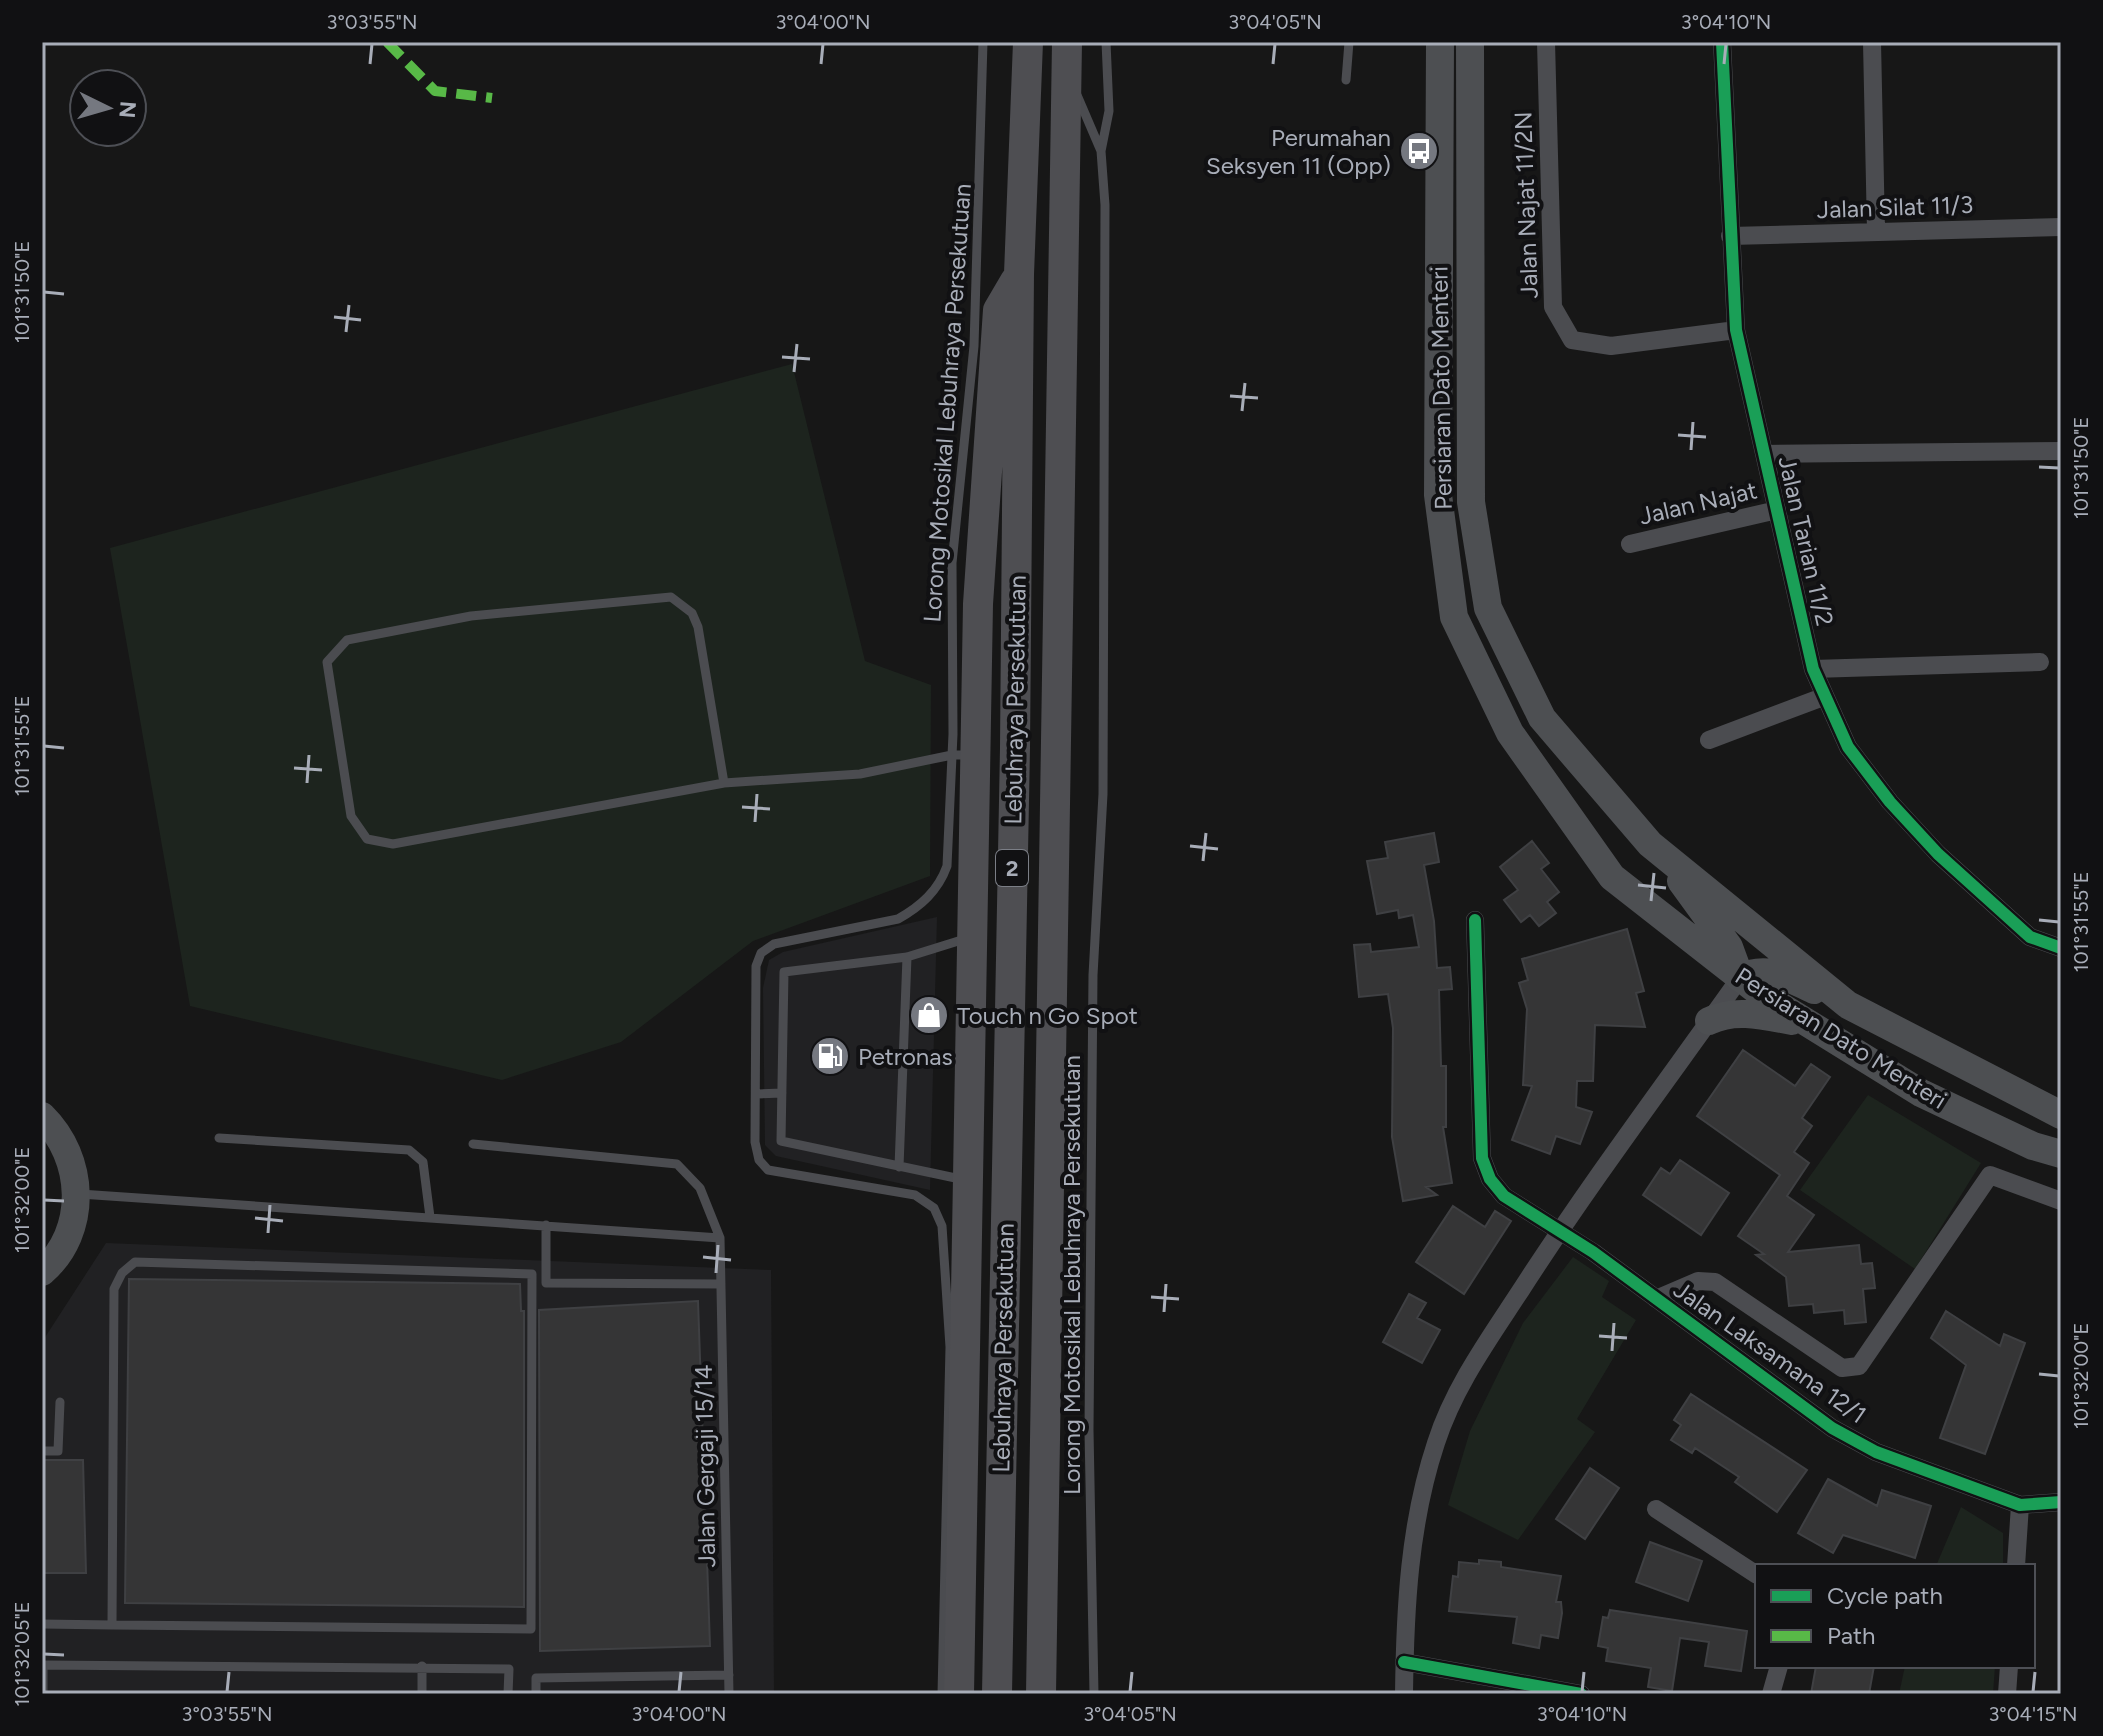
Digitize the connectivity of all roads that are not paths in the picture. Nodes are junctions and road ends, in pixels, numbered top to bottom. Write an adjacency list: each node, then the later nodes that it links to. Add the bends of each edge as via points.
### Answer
1 (983, 42): 26 (lane, Lorong Motosikal Lebuhraya Persekutuan, via 974,346 952,563)
2 (1028, 42): 16 (highway, Lebuhraya Persekutuan / 2)
3 (1106, 42): 12 (lane, Lorong Motosikal Lebuhraya Persekutuan, via 1109,111)
4 (1349, 42): 11 (lane)
5 (1440, 42): 33 (main road, Persiaran Dato Menteri, via 1438,495 1454,617 1510,733 1612,877)
6 (1470, 42): 28 (main road, Persiaran Dato Menteri, via 1471,502 1488,608 1542,718)
7 (1546, 42): 17 (street, Jalan Najat 11/2N, via 1553,307 1572,340 1611,346)
8 (1722, 42): 15 (street, Jalan Tarian 11/2)
9 (1872, 42): 14 (street)
10 (1067, 56): 12 (lane); 79 (highway, Lebuhraya Persekutuan / 2)
11 (1346, 80)
12 (1101, 151): 80 (lane, Lorong Motosikal Lebuhraya Persekutuan, via 1103,794 1093,975 1089,1430)
13 (2061, 227): 14 (street, Jalan Silat 11/3)
14 (1876, 231): 15 (street, Jalan Silat 11/3)
15 (1730, 236): 17 (street, Jalan Tarian 11/2)
16 (1019, 274): 26 (highway, via 998,310); 78 (highway, Lebuhraya Persekutuan / 2)
17 (1736, 330): 19 (street, Jalan Tarian 11/2)
18 (2061, 451): 19 (street)
19 (1764, 454): 20 (street, Jalan Tarian 11/2)
20 (1777, 510): 21 (street, Jalan Najat); 23 (street, Jalan Tarian 11/2)
21 (1630, 544)
22 (2040, 662): 23 (street)
23 (1813, 669): 24 (street, Jalan Tarian 11/2)
24 (1823, 697): 25 (street); 31 (street, Jalan Tarian 11/2, via 1848,747 1938,854 2030,937)
25 (1709, 740)
26 (963, 755): 27 (lane, via 860,774); 30 (highway); 39 (lane, Lorong Motosikal Lebuhraya Persekutuan, via 947,866 941,884 916,909 898,919 774,944 761,953 756,966)
27 (724, 783): 27 (lane, via 698,627 692,613 671,597 471,616 347,640 327,662 351,816 367,839 393,844)
28 (1662, 853): 34 (main road, via 1729,947); 35 (main road, Persiaran Dato Menteri)
29 (1475, 920): 51 (street, Jalan Laksamana 12/1, via 1482,1158 1504,1196)
30 (971, 937): 32 (lane); 46 (highway)
31 (2061, 948)
32 (907, 957): 38 (lane, via 784,972); 45 (lane)
33 (1713, 957): 34 (main road, Persiaran Dato Menteri); 36 (main road, via 1720,972)
34 (1740, 978): 35 (main road, via 1755,970 1778,973); 36 (street); 37 (main road, Persiaran Dato Menteri)
35 (1848, 1005): 40 (main road, Persiaran Dato Menteri)
36 (1716, 1011): 37 (main road); 51 (street)
37 (1809, 1024): 44 (main road, Persiaran Dato Menteri, via 1921,1093)
38 (782, 1093): 39 (lane); 45 (lane, via 781,1141)
39 (758, 1094): 76 (lane, Lorong Motosikal Lebuhraya Persekutuan, via 755,1142 768,1170 915,1195 934,1208 942,1226 950,1347)
40 (2061, 1115)
41 (42, 1116): 47 (main road, via 56,1129 72,1160)
42 (219, 1138): 49 (lane, via 409,1150 423,1162)
43 (473, 1144): 52 (lane, Jalan Gergaji 15/14, via 677,1164 700,1188)
44 (2061, 1154)
45 (899, 1167): 46 (lane)
46 (969, 1181): 77 (highway)
47 (77, 1193): 49 (lane); 53 (main road, via 71,1230)
48 (2061, 1201): 55 (street, via 1990,1175 1889,1324 1852,1369 1842,1368 1715,1282 1698,1281)
49 (430, 1217): 50 (lane)
50 (546, 1225): 52 (lane); 54 (lane, via 546,1283)
51 (1560, 1229): 55 (street, Jalan Laksamana 12/1); 65 (street, via 1463,1379 1435,1445 1412,1553)
52 (720, 1238): 54 (lane, Jalan Gergaji 15/14)
53 (42, 1272)
54 (721, 1284): 70 (lane, Jalan Gergaji 15/14)
55 (1656, 1299): 59 (street, Jalan Laksamana 12/1, via 1832,1428 1876,1452)
56 (60, 1402): 57 (lane, via 58,1451)
57 (42, 1451)
58 (2061, 1502): 59 (street, Jalan Laksamana 12/1)
59 (2020, 1505): 61 (street)
60 (1656, 1509): 62 (street)
61 (2016, 1564)
62 (1755, 1574)
63 (42, 1624): 64 (lane)
64 (112, 1625): 64 (lane, via 114,1289 135,1262 532,1274 531,1629)
65 (1404, 1662): 81 (street); 82 (street)
66 (43, 1665): 67 (lane); 71 (lane)
67 (422, 1666): 72 (lane); 73 (lane, via 509,1669)
68 (1778, 1668): 83 (street)
69 (2009, 1668): 84 (street)
70 (729, 1675): 74 (lane, via 536,1678); 75 (lane, Jalan Gergaji 15/14)
71 (43, 1694)
72 (422, 1694)
73 (508, 1694)
74 (536, 1694)
75 (729, 1694)
76 (942, 1694)
77 (959, 1694)
78 (997, 1694)
79 (1041, 1694)
80 (1094, 1694)
81 (1404, 1694)
82 (1581, 1694)
83 (1771, 1694)
84 (2007, 1694)

